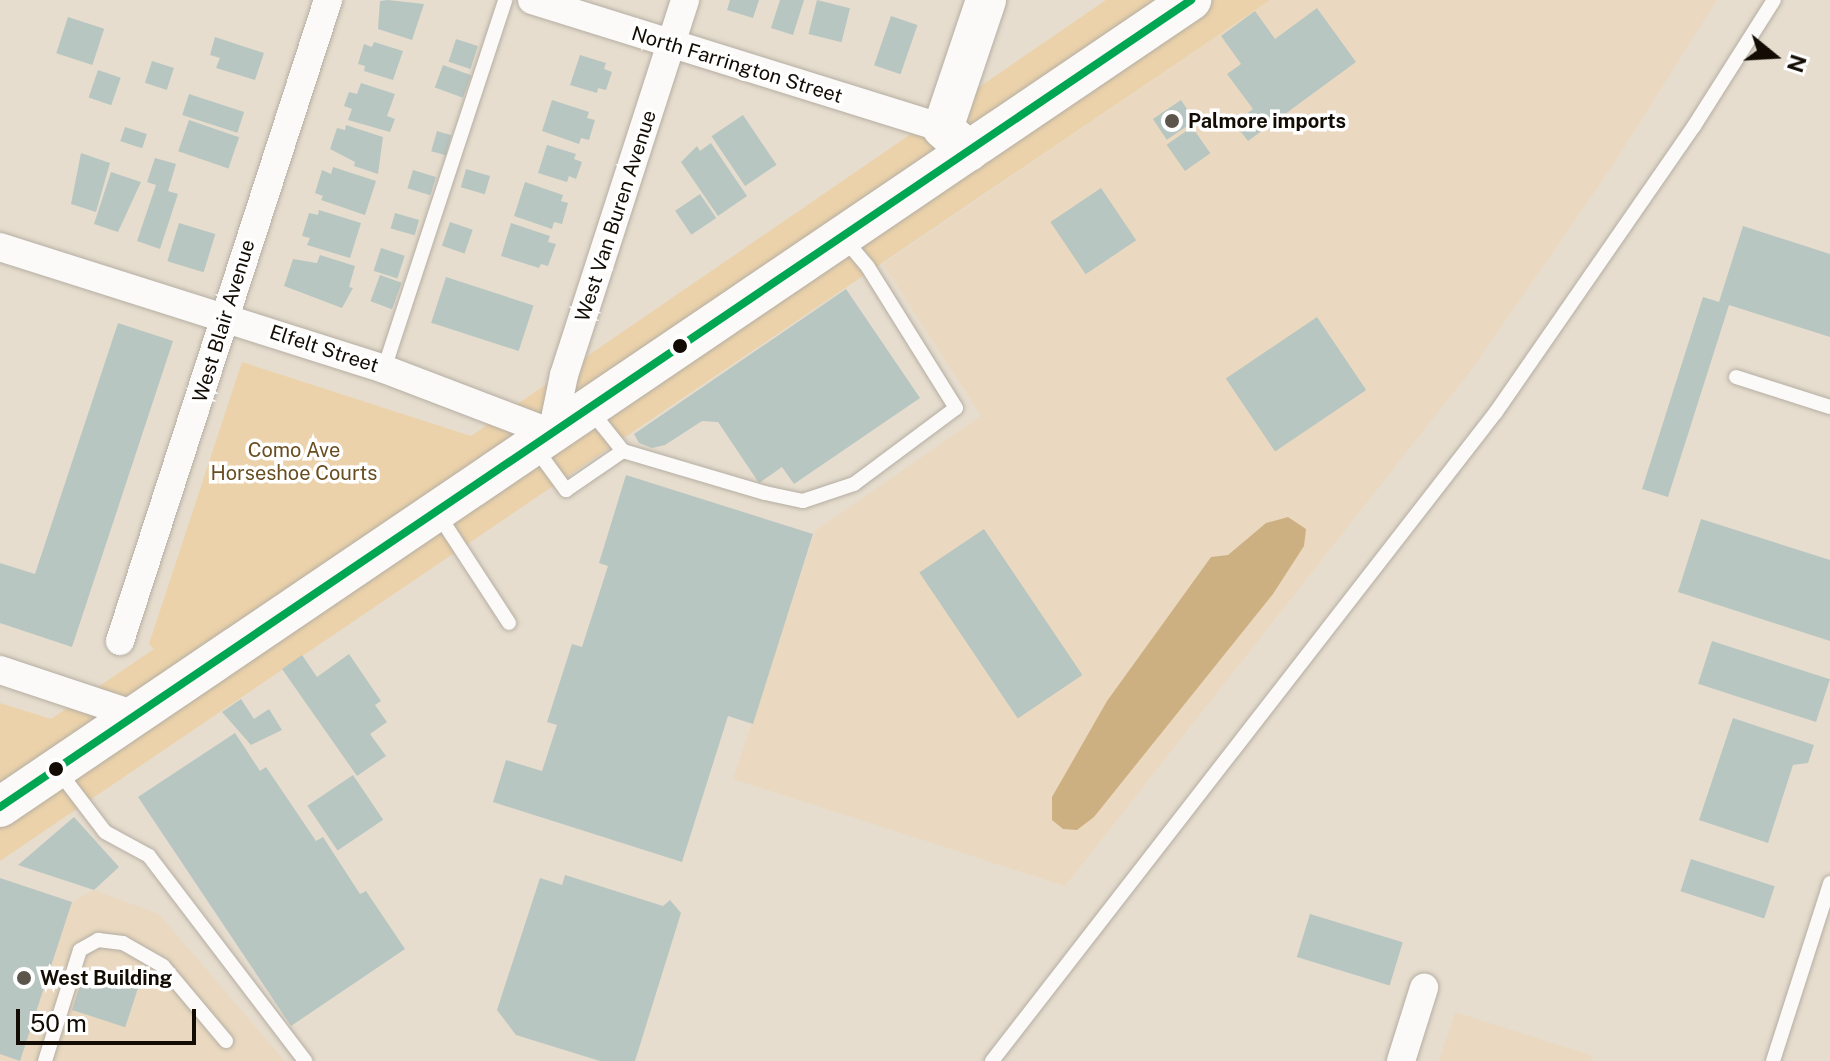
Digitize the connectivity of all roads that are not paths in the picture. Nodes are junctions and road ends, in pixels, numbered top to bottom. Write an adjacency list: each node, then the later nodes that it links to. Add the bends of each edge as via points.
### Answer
1 (328, 0): 12 (street, West Blair Avenue)
2 (505, 0): 13 (lane)
3 (532, 0): 8 (street, North Farrington Street)
4 (685, 0): 8 (street, West Van Buren Avenue)
5 (986, 0): 9 (main road)
6 (1191, 0): 9 (main road)
7 (1774, 0): 31 (lane, via 1668,165 1496,412)
8 (671, 45): 9 (street, North Farrington Street); 17 (street, West Van Buren Avenue)
9 (956, 140): 10 (main road)
10 (842, 235): 16 (main road); 18 (lane, via 868,267 956,408 854,484 803,501)
11 (0, 247): 12 (street, Elfelt Street)
12 (224, 316): 13 (street, Elfelt Street); 21 (street, West Blair Avenue)
13 (384, 369): 17 (street, Elfelt Street)
14 (1736, 377): 15 (lane)
15 (1830, 407)
16 (588, 408): 17 (main road); 18 (lane)
17 (542, 439): 18 (lane, via 566,490); 19 (main road)
18 (623, 451)
19 (435, 511): 20 (lane); 23 (main road)
20 (509, 623)
21 (120, 641)
22 (0, 670): 23 (street)
23 (135, 715): 24 (main road)
24 (57, 769): 25 (main road); 30 (lane, via 105,832 149,856)
25 (0, 807)
26 (1830, 883): 33 (lane)
27 (1424, 988): 32 (street)
28 (226, 1041): 29 (lane, via 163,966 123,943 98,940 80,950)
29 (45, 1061)
30 (305, 1061)
31 (992, 1061)
32 (1401, 1061)
33 (1773, 1061)

